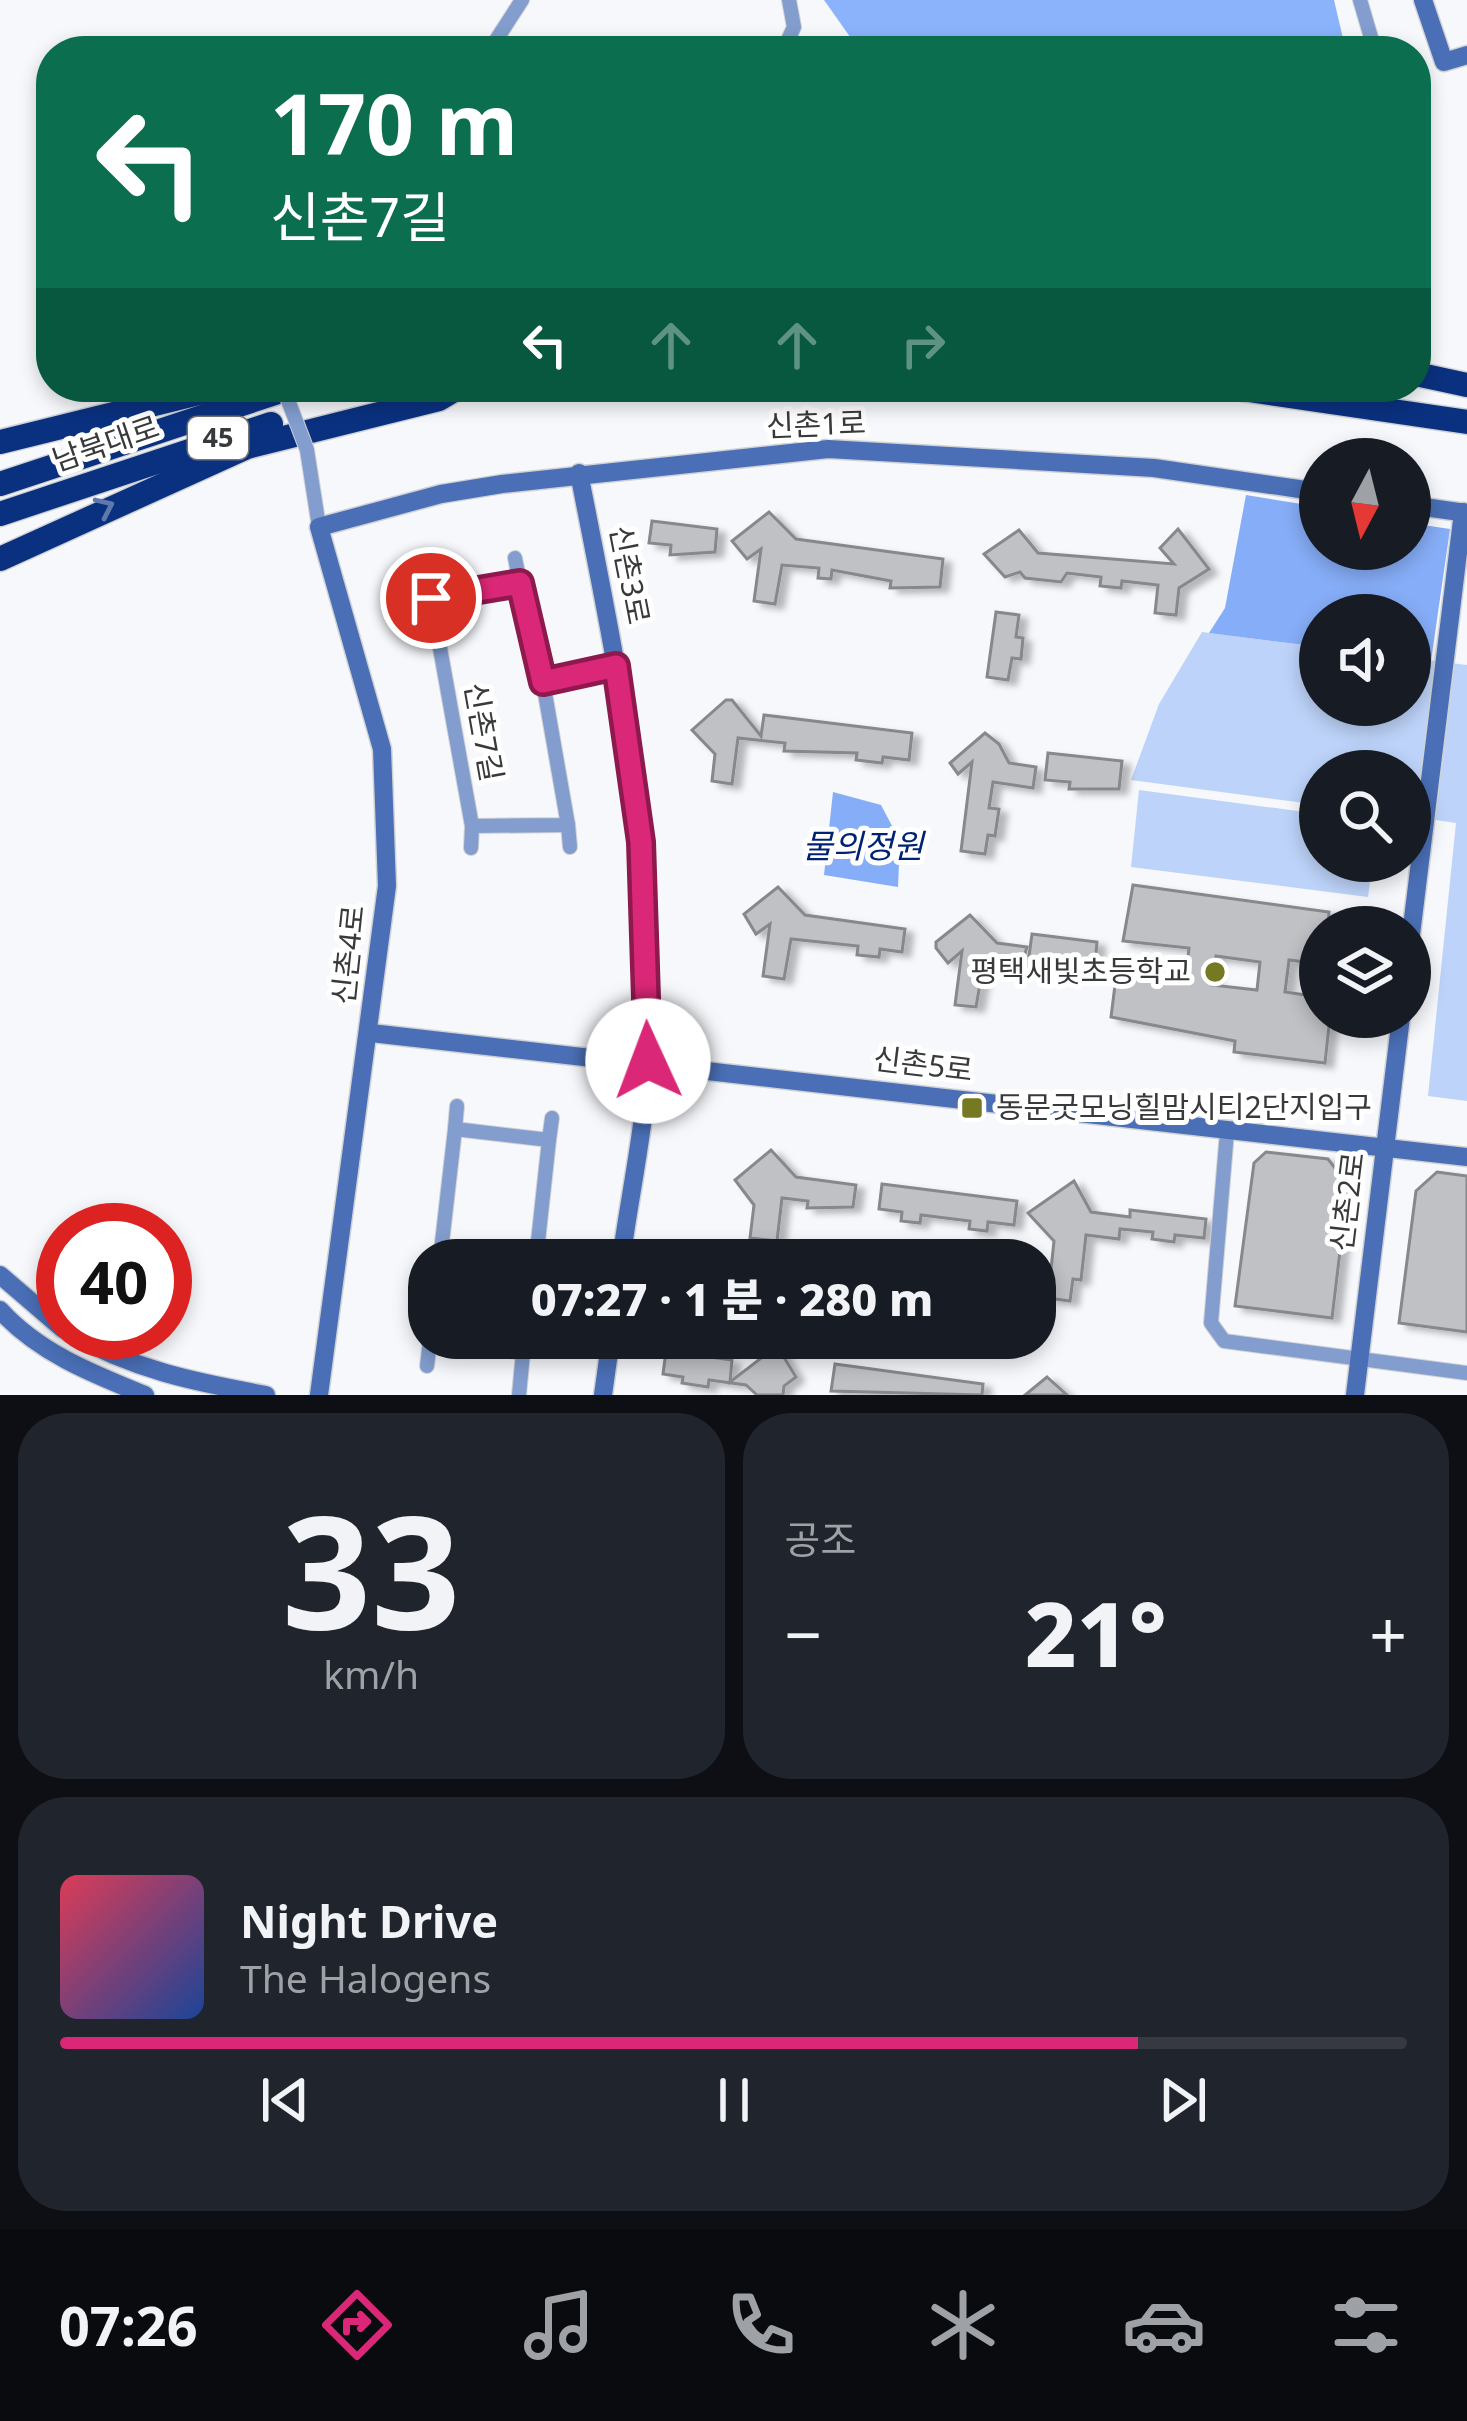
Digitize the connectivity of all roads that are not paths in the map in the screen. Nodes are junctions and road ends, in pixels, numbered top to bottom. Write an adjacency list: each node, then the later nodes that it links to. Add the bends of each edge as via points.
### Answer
1 (522, 0): 5 (street)
2 (789, 0): 6 (street)
3 (1360, 0): 7 (street)
4 (1423, 0): 8 (street, via 1444,62)
5 (499, 36)
6 (790, 36)
7 (1371, 36)
8 (1467, 55)
9 (1431, 377): 10 (highway)
10 (1467, 385)
11 (162, 402): 18 (highway)
12 (248, 402): 20 (highway, 남북대로 / 45)
13 (289, 402): 25 (street, bridge, via 307,450)
14 (376, 402): 24 (highway, 남북대로 / 45, via 234,433)
15 (427, 402): 27 (highway, one-way to 15, via 247,447)
16 (1330, 402): 17 (highway)
17 (1467, 422)
18 (0, 442)
19 (579, 473): 21 (street, 신촌1로, via 828,449 1154,468); 25 (street, 신촌1로, via 441,494); 31 (street, 신촌3로)
20 (0, 484)
21 (1299, 489)
22 (1431, 508): 23 (street)
23 (1465, 513): 37 (street)
24 (0, 514)
25 (319, 527): 38 (street, 신촌4로, via 382,749 387,886)
26 (515, 558): 29 (street)
27 (0, 559)
28 (426, 580): 30 (street, 신촌7길)
29 (520, 583): 30 (street); 32 (street)
30 (431, 598): 34 (street, 신촌7길)
31 (616, 666): 32 (street); 40 (street, 신촌3로, via 641,842)
32 (543, 682): 33 (street)
33 (568, 825): 34 (street, 신촌7길); 35 (street)
34 (472, 826): 36 (street)
35 (570, 847)
36 (471, 848)
37 (1415, 906)
38 (371, 1034): 40 (street, 신촌5로); 63 (street, 신촌4로)
39 (1398, 1038): 46 (street, 신촌2로)
40 (648, 1061): 44 (street, 신촌5로); 50 (street, 신촌3로)
41 (457, 1106): 43 (street)
42 (551, 1118): 45 (street)
43 (455, 1129): 45 (street); 48 (street)
44 (1227, 1132): 46 (street, 신촌5로); 58 (street, via 1211,1323 1224,1341)
45 (549, 1140): 49 (street)
46 (1385, 1149): 47 (street, 신촌5로); 58 (street, 신촌2로)
47 (1467, 1157)
48 (442, 1239)
49 (539, 1239)
50 (624, 1239)
51 (0, 1275): 53 (street)
52 (0, 1310): 61 (street, via 79,1368)
53 (36, 1311)
54 (115, 1359): 62 (street)
55 (429, 1359): 59 (street)
56 (523, 1359): 64 (street)
57 (608, 1359): 65 (street)
58 (1359, 1359): 60 (street); 66 (street, 신촌2로)
59 (428, 1366)
60 (1467, 1372)
61 (145, 1395)
62 (266, 1395)
63 (319, 1395)
64 (519, 1395)
65 (603, 1395)
66 (1354, 1395)

